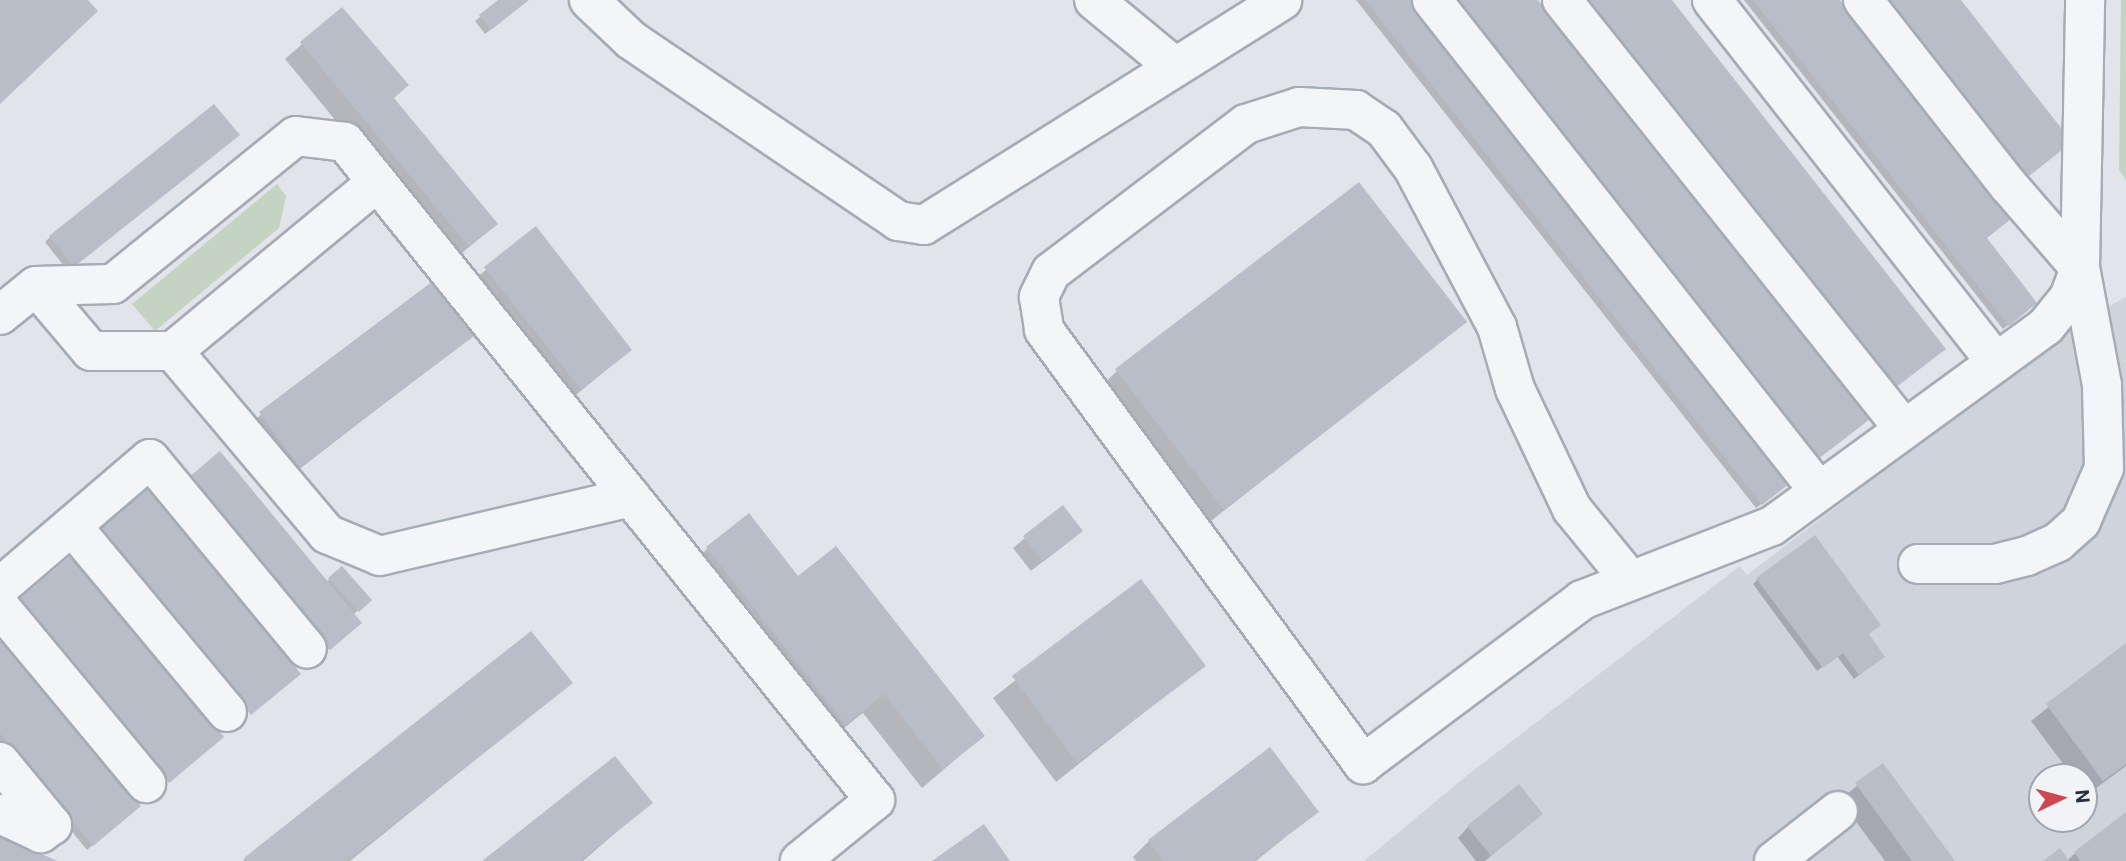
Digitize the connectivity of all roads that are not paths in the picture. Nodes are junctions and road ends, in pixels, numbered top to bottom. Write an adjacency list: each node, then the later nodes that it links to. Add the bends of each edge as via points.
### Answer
1 (589, 0): 9 (street, via 631,40 898,220 924,225)
2 (1094, 0): 9 (street)
3 (1282, 0): 9 (street)
4 (1432, 0): 17 (street)
5 (1562, 0): 16 (street)
6 (1712, 0): 15 (street)
7 (1863, 0): 11 (street, via 2009,186)
8 (2085, 0): 11 (street)
9 (1175, 67)
10 (377, 183): 12 (street, via 345,142 296,136 113,284); 14 (street); 18 (street)
11 (2080, 268): 15 (street, via 2060,313); 20 (street, via 2105,414 2104,468 2095,498 2081,521 2058,542 2027,556 1995,564)
12 (36, 286): 13 (street); 14 (street, via 91,351)
13 (0, 315)
14 (173, 351): 18 (street, via 327,534 380,556)
15 (1996, 362): 16 (street)
16 (1904, 429): 17 (street)
17 (1819, 491): 21 (street, via 1751,536)
18 (631, 497): 30 (street, via 875,800)
19 (72, 526): 22 (street); 24 (street, via 150,459); 25 (street)
20 (1919, 564)
21 (1630, 580): 21 (street, via 1572,509 1515,389 1497,327 1413,167 1384,129 1356,110 1299,107 1246,124 1051,272 1039,297 1044,330 1363,764 1582,600)
22 (0, 587)
23 (0, 607): 27 (street)
24 (307, 649)
25 (227, 712)
26 (0, 762): 29 (street, via 51,825 41,833)
27 (146, 783)
28 (1838, 811): 31 (street)
29 (0, 814)
30 (800, 861)
31 (1774, 861)

